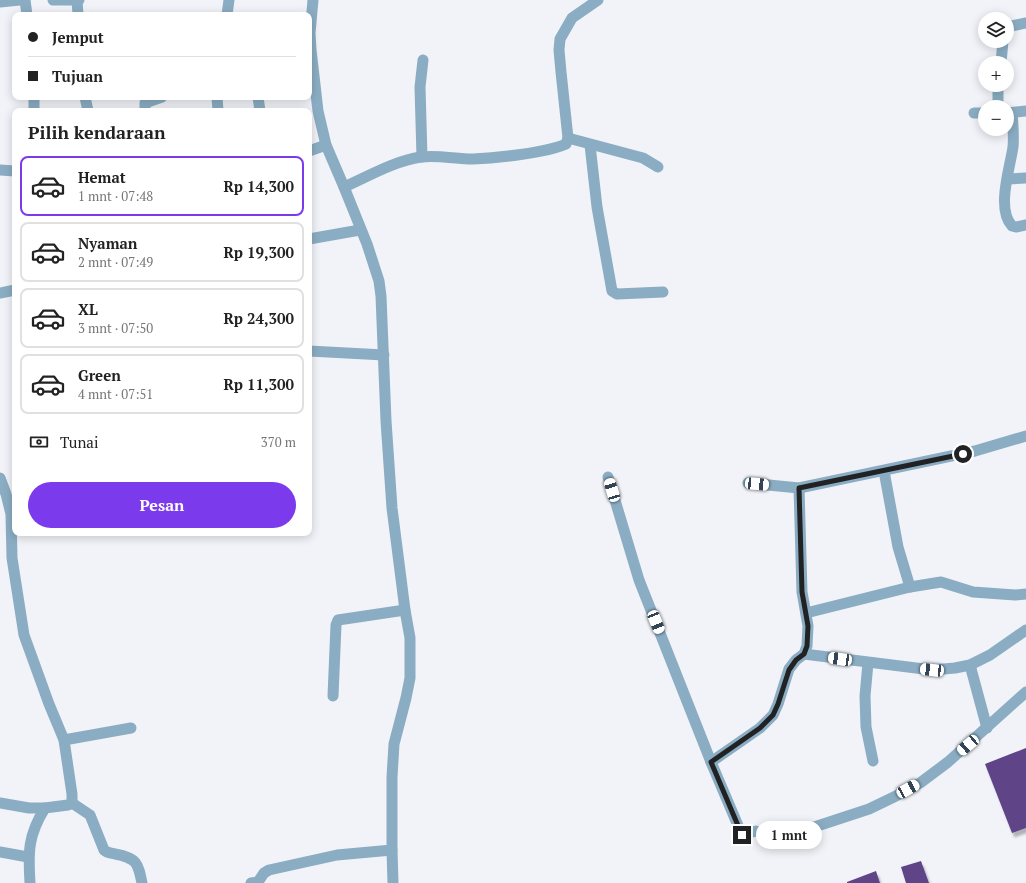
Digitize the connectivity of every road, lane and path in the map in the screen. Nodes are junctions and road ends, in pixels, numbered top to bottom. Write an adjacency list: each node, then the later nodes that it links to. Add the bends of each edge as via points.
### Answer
1 (20, 0): 8 (street)
2 (25, 0): 9 (street)
3 (53, 0): 4 (street)
4 (78, 0): 10 (street)
5 (229, 0): 11 (street)
6 (313, 0): 12 (street)
7 (598, 0): 22 (street, via 572,18 560,39)
8 (0, 2)
9 (27, 12)
10 (78, 12)
11 (227, 12)
12 (312, 12)
13 (1026, 24): 14 (street)
14 (1014, 26)
15 (312, 59): 23 (street, via 318,111)
16 (423, 60): 26 (street, via 420,87)
17 (154, 100): 18 (street, via 145,103)
18 (145, 108)
19 (1026, 112): 20 (street)
20 (1014, 113)
21 (1012, 136): 31 (street)
22 (568, 138): 24 (street); 26 (street, via 562,146 529,153 475,159)
23 (326, 145): 25 (street); 32 (street)
24 (590, 145): 27 (street, via 643,158); 37 (street, via 597,208 612,291 617,294)
25 (312, 150)
26 (422, 157): 32 (street, via 401,162)
27 (658, 167)
28 (0, 170): 29 (street)
29 (12, 171)
30 (1026, 178): 31 (street)
31 (1008, 179): 33 (street, via 1005,201 1008,220 1012,226)
32 (344, 187): 34 (street)
33 (1026, 226)
34 (360, 230): 35 (street); 40 (street, via 367,244 381,296)
35 (312, 238)
36 (12, 291): 38 (street)
37 (663, 292)
38 (0, 293)
39 (312, 351): 40 (street)
40 (384, 355): 50 (street, via 392,508)
41 (1026, 436): 42 (street, via 975,451)
42 (884, 471): 46 (street); 48 (street, via 898,547)
43 (608, 477): 62 (street, via 639,580)
44 (0, 478): 47 (street)
45 (748, 483): 46 (street)
46 (799, 488): 51 (street, via 802,592)
47 (9, 514): 60 (street, via 12,558 24,634)
48 (910, 587): 49 (street, via 941,582 972,592); 51 (street)
49 (1026, 594)
50 (405, 610): 57 (street, via 338,620); 66 (street, via 410,638 410,678 394,744)
51 (806, 613): 53 (street, via 808,637)
52 (1026, 630): 55 (street, via 990,655)
53 (804, 654): 54 (street); 62 (street, via 789,670 773,715 760,728)
54 (868, 663): 55 (street, via 932,670); 61 (street, via 864,696 866,727)
55 (970, 665): 59 (street)
56 (1026, 692): 59 (street)
57 (333, 696)
58 (132, 728): 60 (street)
59 (987, 728): 62 (street, via 920,783 869,809 796,832 766,835 756,831 742,835)
60 (64, 740): 64 (street)
61 (873, 761)
62 (711, 762)
63 (0, 803): 65 (street)
64 (72, 803): 65 (street); 70 (street, via 90,815 106,852 134,860)
65 (45, 808): 68 (street, via 36,824)
66 (392, 850): 71 (street, via 337,855 269,870 258,882); 72 (street)
67 (0, 852): 68 (street)
68 (28, 857): 69 (street)
69 (30, 883)
70 (142, 883)
71 (251, 883)
72 (393, 883)

